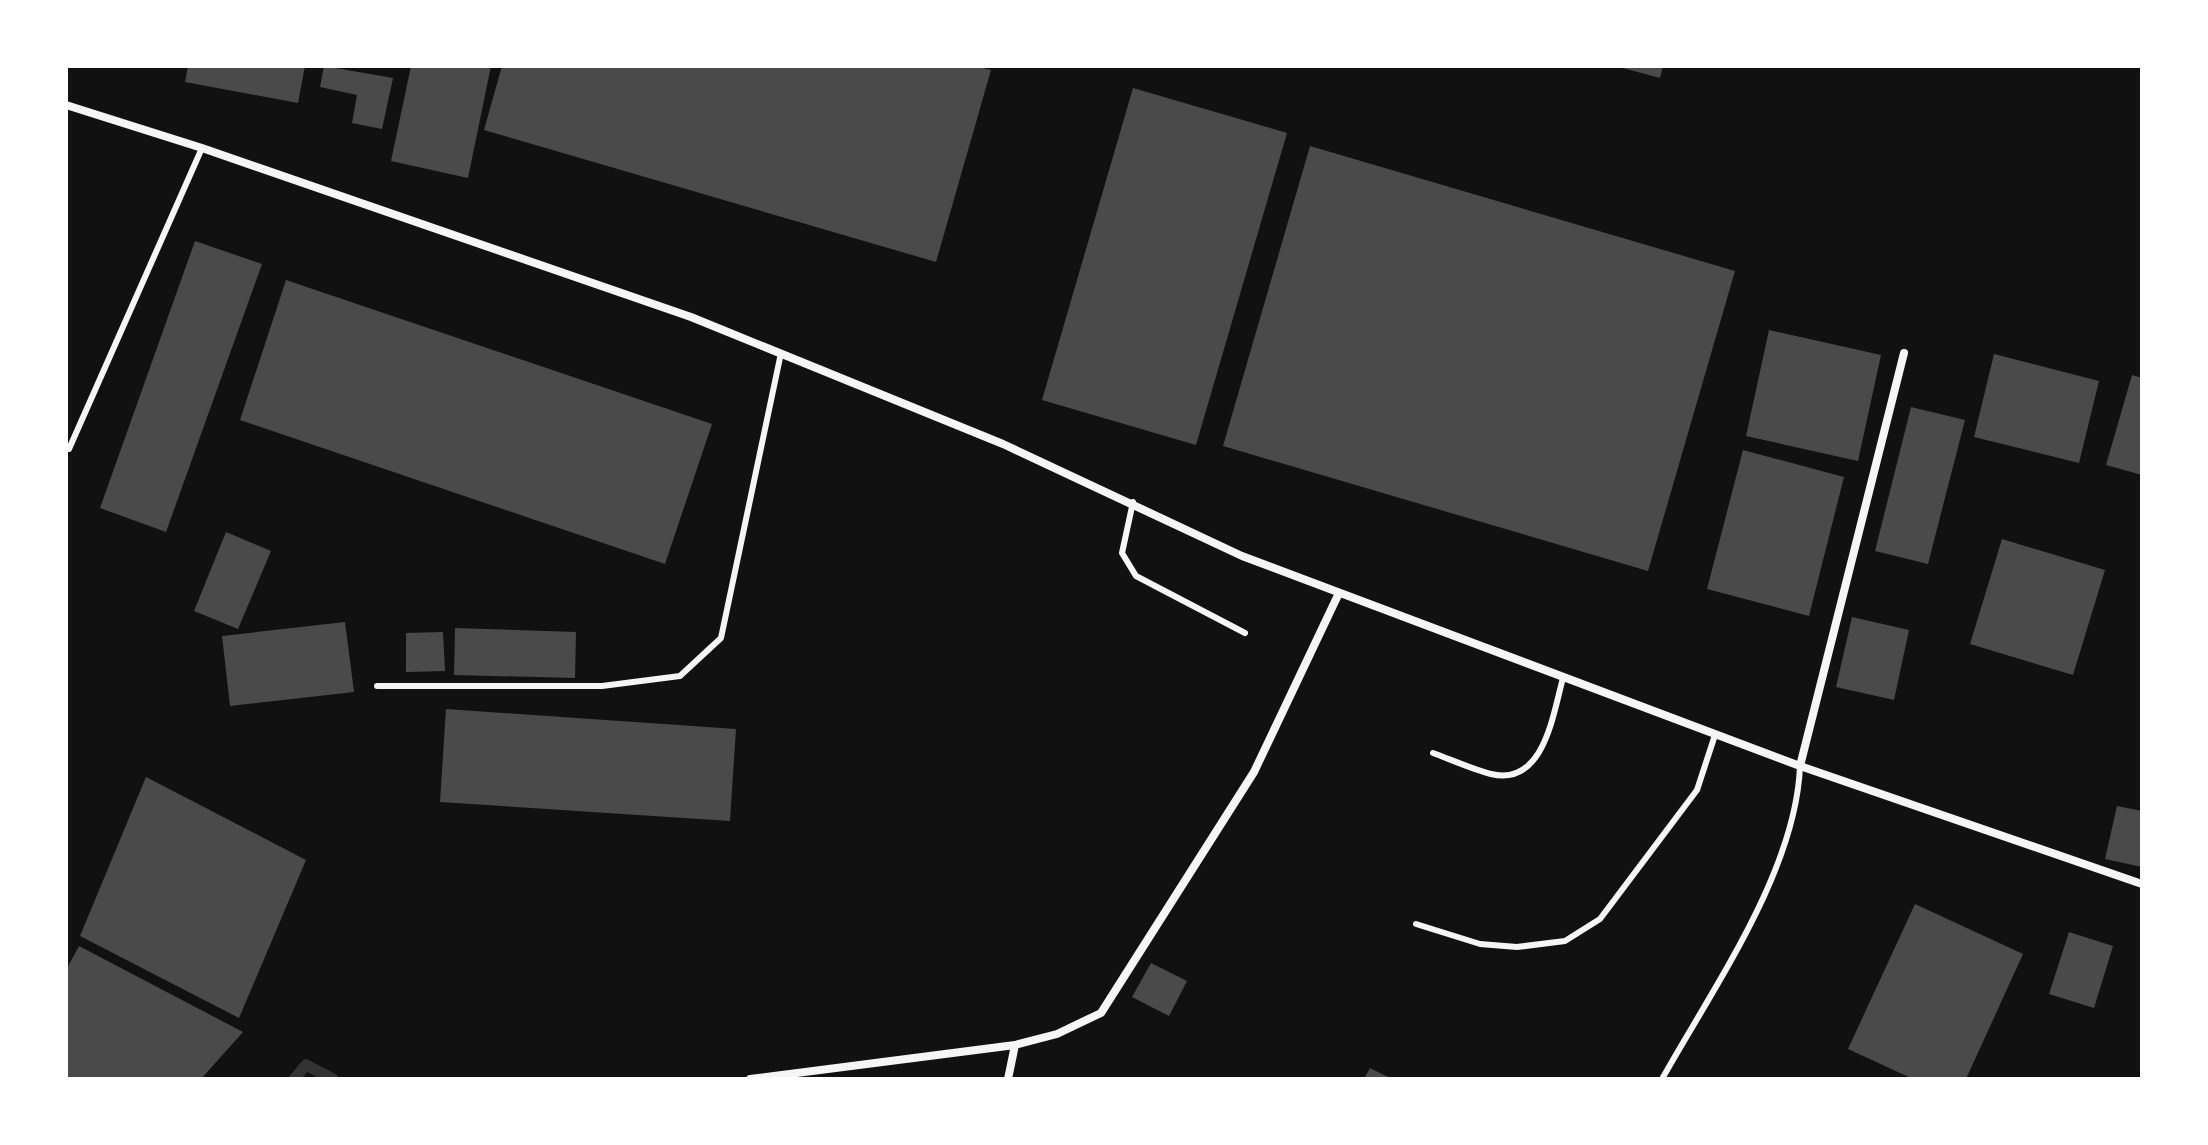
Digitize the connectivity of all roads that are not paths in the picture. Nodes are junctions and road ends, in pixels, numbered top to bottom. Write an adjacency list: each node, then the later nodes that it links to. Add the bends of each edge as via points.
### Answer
1 (66, 105): 2 (street)
2 (202, 148): 3 (street); 5 (lane)
3 (781, 353): 6 (street); 10 (lane, via 721,638 680,676 602,686)
4 (1904, 353): 13 (street)
5 (69, 449)
6 (1133, 502): 7 (street, via 1242,556); 8 (lane, via 1122,553 1136,576)
7 (1339, 593): 9 (street); 16 (street, via 1254,772 1101,1013 1057,1034)
8 (1245, 633)
9 (1563, 678): 11 (street); 12 (lane, via 1546,739 1528,769 1511,776 1493,775)
10 (377, 686)
11 (1715, 735): 13 (street); 15 (lane, via 1697,790 1600,919 1565,941 1517,947 1480,944)
12 (1433, 753)
13 (1800, 766): 14 (street); 19 (lane, via 1799,798 1779,863)
14 (2142, 884)
15 (1416, 924)
16 (1015, 1045): 17 (street); 18 (street)
17 (750, 1079)
18 (1008, 1079)
19 (1662, 1079)

